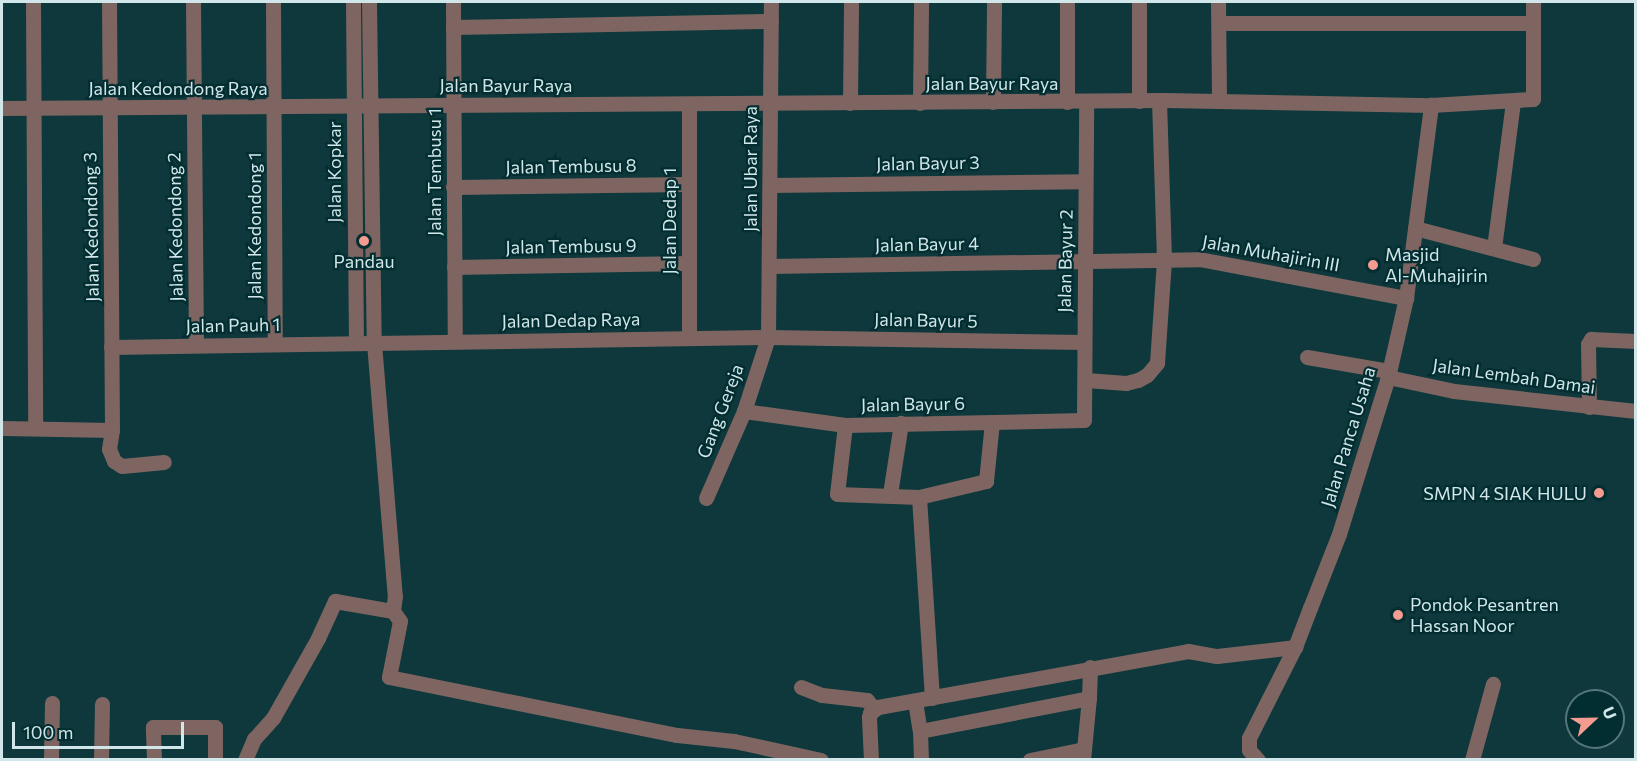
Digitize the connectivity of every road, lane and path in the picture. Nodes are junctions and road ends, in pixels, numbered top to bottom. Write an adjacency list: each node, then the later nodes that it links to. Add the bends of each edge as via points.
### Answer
1 (33, 2): 39 (street)
2 (109, 2): 35 (street, Jalan Kedondong 3)
3 (192, 2): 37 (street, Jalan Kedondong 2)
4 (273, 2): 38 (street, Jalan Kedondong 1)
5 (353, 2): 31 (street, Jalan Kopkar)
6 (369, 2): 34 (street, Jalan Kopkar)
7 (453, 2): 19 (street, Jalan Tembusu 1)
8 (771, 2): 16 (street, Jalan Ubar Raya)
9 (850, 2): 30 (street)
10 (921, 2): 27 (street)
11 (994, 2): 24 (street)
12 (1067, 2): 25 (street)
13 (1139, 2): 22 (street)
14 (1218, 2): 17 (street)
15 (1533, 2): 18 (street, Jalan Bayur Raya)
16 (771, 21): 19 (street); 29 (street, Jalan Ubar Raya)
17 (1219, 23): 18 (street); 23 (street)
18 (1533, 23): 21 (street, Jalan Bayur Raya, via 1533,99)
19 (453, 27): 28 (street, Jalan Tembusu 1)
20 (1159, 100): 22 (street, Jalan Bayur Raya); 23 (street, Jalan Bayur Raya); 46 (street)
21 (1513, 100): 33 (street, Jalan Bayur Raya); 45 (street)
22 (1139, 101): 26 (street, Jalan Bayur Raya)
23 (1219, 101): 33 (street, Jalan Bayur Raya)
24 (993, 102): 25 (street, Jalan Bayur Raya); 27 (street, Jalan Bayur Raya)
25 (1067, 102): 26 (street, Jalan Bayur Raya)
26 (1086, 102): 40 (street, Jalan Bayur 2)
27 (920, 103): 30 (street, Jalan Bayur Raya)
28 (453, 104): 32 (street, Jalan Bayur Raya); 34 (street, Jalan Bayur Raya); 43 (street, Jalan Tembusu 1)
29 (771, 104): 30 (street, Jalan Bayur Raya); 32 (street, Jalan Bayur Raya); 42 (street, Jalan Ubar Raya)
30 (850, 104)
31 (354, 105): 34 (street, Jalan Bayur Raya); 38 (street, Jalan Kedondong Raya); 54 (street, Jalan Kopkar)
32 (689, 105): 41 (street, Jalan Dedap 1)
33 (1431, 105): 44 (street, Jalan Panca Usaha)
34 (370, 106): 53 (street, Jalan Kopkar)
35 (109, 107): 37 (street, Jalan Kedondong Raya); 39 (street, Jalan Kedondong Raya); 64 (street, Jalan Kedondong 3)
36 (2, 108): 39 (street, Jalan Kedondong Raya)
37 (192, 108): 38 (street, Jalan Kedondong Raya); 62 (street, Jalan Kedondong 2)
38 (273, 108): 63 (street, Jalan Kedondong 1)
39 (34, 109): 75 (street)
40 (1085, 181): 42 (street, Jalan Bayur 3); 48 (street, Jalan Bayur 2)
41 (689, 184): 43 (street, Jalan Tembusu 8); 49 (street, Jalan Dedap 1)
42 (770, 185): 50 (street, Jalan Ubar Raya)
43 (453, 187): 51 (street, Jalan Tembusu 1)
44 (1415, 228): 45 (street); 52 (street, Jalan Panca Usaha)
45 (1494, 248): 47 (street)
46 (1164, 259): 48 (street, Jalan Muhajirin III); 52 (street, Jalan Muhajirin III, via 1199,259); 67 (street, via 1157,363 1147,375 1126,383)
47 (1533, 259)
48 (1085, 261): 50 (street, Jalan Bayur 4); 60 (street, Jalan Bayur 2)
49 (688, 263): 51 (street, Jalan Tembusu 9); 56 (street, Jalan Dedap 1)
50 (769, 266): 55 (street, Jalan Ubar Raya)
51 (454, 267): 57 (street, Jalan Tembusu 1)
52 (1406, 298): 66 (street, Jalan Panca Usaha)
53 (373, 316): 54 (street, via 364,323); 59 (street, Jalan Kopkar)
54 (356, 318): 61 (street, Jalan Kopkar)
55 (768, 337): 56 (street, Jalan Dedap Raya); 60 (street, Jalan Bayur 5); 69 (street, Gang Gereja)
56 (689, 338): 57 (street, Jalan Dedap Raya)
57 (454, 341): 59 (street, Jalan Dedap Raya)
58 (1635, 341): 68 (street, via 1591,339)
59 (374, 342): 61 (street, Jalan Pauh 1); 82 (street, Jalan Kopkar, via 395,596)
60 (1084, 342): 67 (street, Jalan Bayur 2)
61 (356, 343): 63 (street, Jalan Pauh 1)
62 (196, 344): 63 (street, Jalan Pauh 1); 64 (street, Jalan Pauh 1)
63 (275, 344)
64 (111, 347): 77 (street, Jalan Kedondong 3)
65 (1307, 357): 66 (street, Jalan Lembah Damai)
66 (1389, 374): 68 (street, Jalan Lembah Damai, via 1454,391); 83 (street, Jalan Panca Usaha, via 1339,534)
67 (1086, 380): 71 (street, Jalan Bayur 2)
68 (1589, 407): 70 (street, Jalan Lembah Damai)
69 (744, 411): 74 (street, Jalan Bayur 6); 81 (street, Gang Gereja)
70 (1635, 411)
71 (1084, 420): 72 (street, Jalan Bayur 6)
72 (992, 422): 73 (street, Jalan Bayur 6); 80 (street, via 986,481)
73 (901, 423): 74 (street, Jalan Bayur 6); 79 (street)
74 (845, 425): 79 (street, via 837,494)
75 (35, 427): 76 (street); 77 (street)
76 (2, 428)
77 (112, 430): 78 (street, Jalan Kedondong 3, via 109,449 114,461 122,466)
78 (164, 462)
79 (890, 494): 80 (street)
80 (919, 497): 87 (street)
81 (706, 498)
82 (393, 611): 99 (street, via 335,601 278,708); 100 (street, Jalan Kopkar, via 400,621 388,675 391,678 677,735 734,741)
83 (1294, 647): 84 (street, via 1217,656 1188,651); 104 (street, Jalan Panca Usaha, via 1249,738 1249,750)
84 (1090, 667): 87 (street); 88 (street)
85 (1493, 684): 105 (street)
86 (801, 687): 92 (street, via 822,695 867,700)
87 (932, 698): 89 (street)
88 (1089, 698): 93 (street); 94 (street)
89 (915, 701): 92 (street); 93 (street)
90 (52, 703): 95 (street)
91 (102, 704): 96 (street)
92 (874, 709): 101 (street, via 870,717)
93 (920, 731): 102 (street)
94 (1084, 754): 103 (street)
95 (51, 759)
96 (101, 759)
97 (154, 759): 98 (street, via 153,727 215,727)
98 (215, 759)
99 (245, 759)
100 (821, 759)
101 (871, 759)
102 (921, 759)
103 (1030, 759)
104 (1258, 759)
105 (1472, 759)

